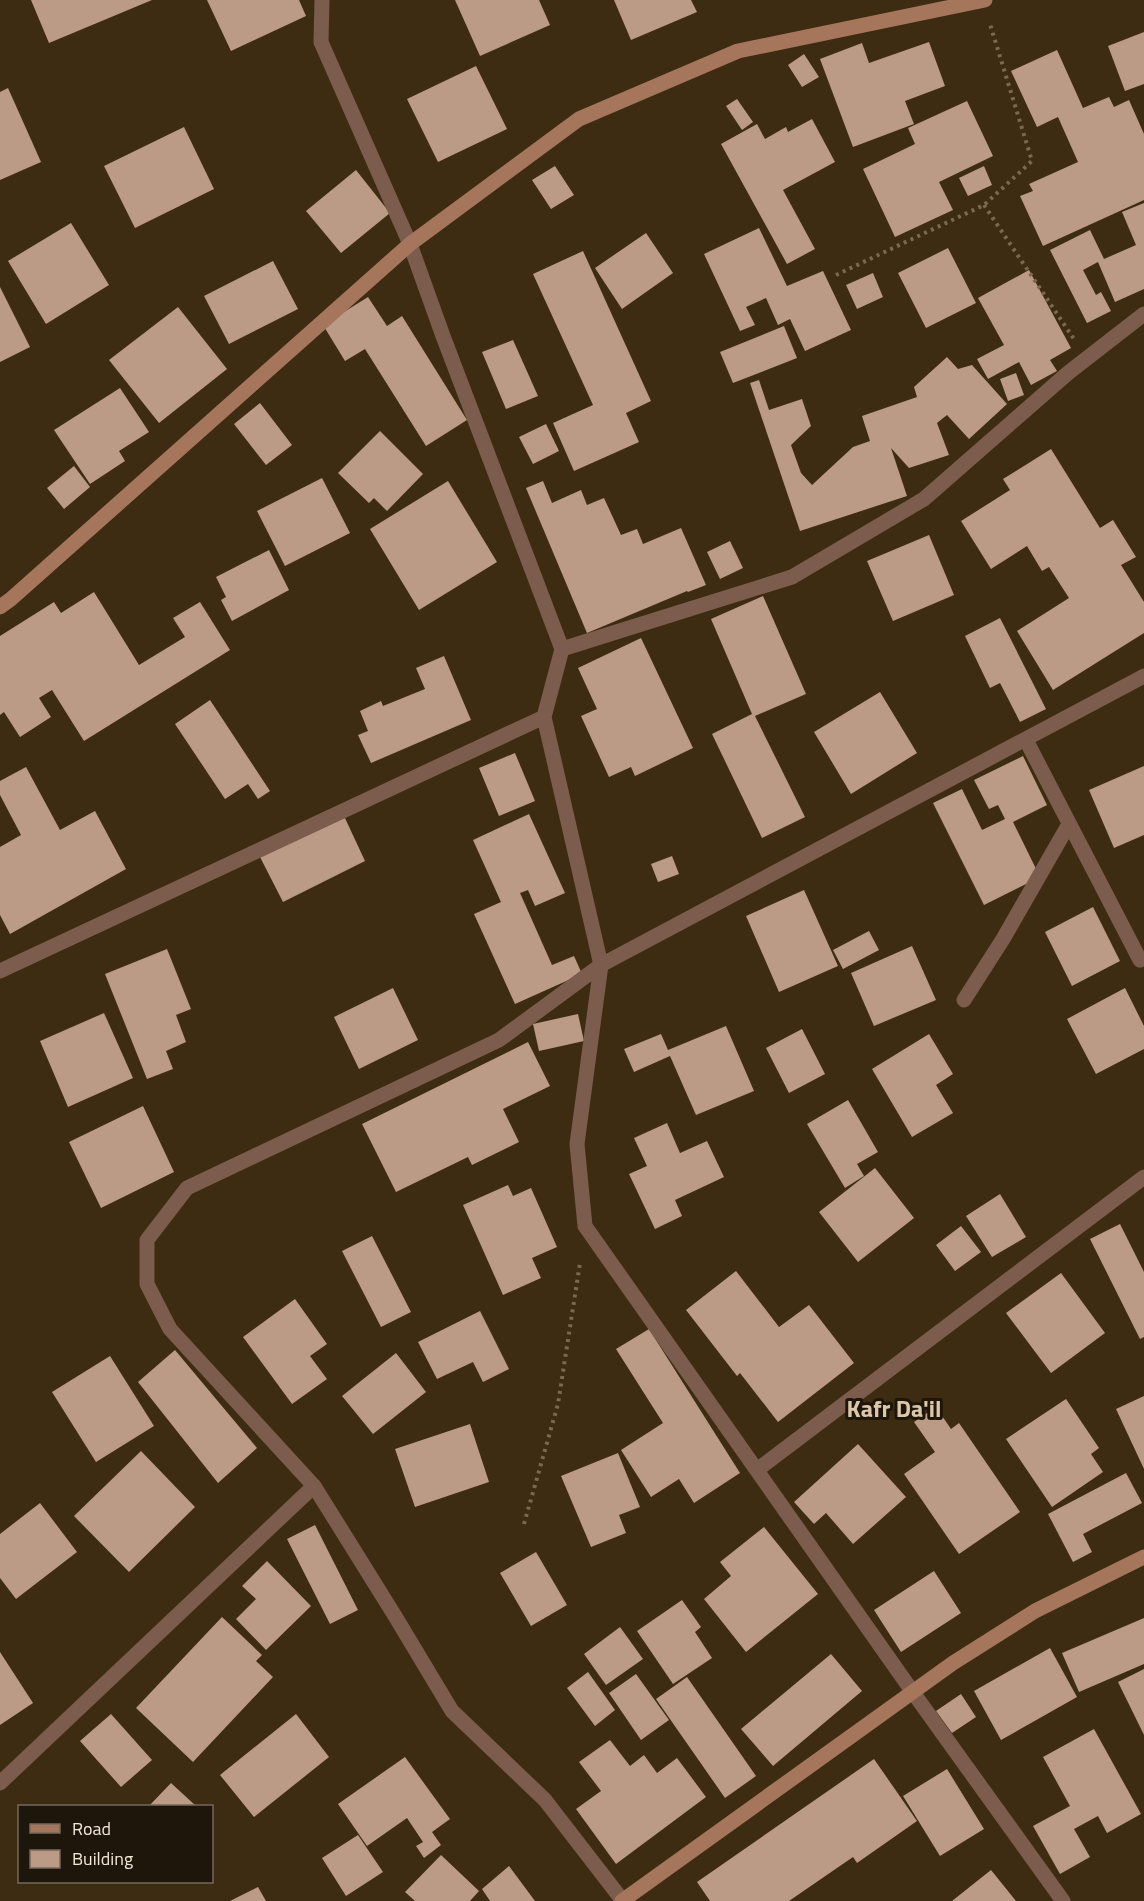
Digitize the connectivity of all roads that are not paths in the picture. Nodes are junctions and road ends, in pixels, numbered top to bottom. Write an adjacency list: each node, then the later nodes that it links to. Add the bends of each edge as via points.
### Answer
1 (322, 0): 3 (street, via 321,42)
2 (984, 0): 3 (street, via 738,51 579,119)
3 (410, 244): 5 (street); 6 (street)
4 (1144, 314): 6 (street, via 1087,358 924,499 792,577)
5 (0, 607)
6 (562, 649): 8 (street)
7 (1144, 676): 9 (street)
8 (544, 717): 12 (street); 13 (street)
9 (1026, 740): 10 (street); 12 (street)
10 (1069, 824): 11 (street); 14 (street)
11 (1140, 960)
12 (601, 965): 16 (street, via 577,1144 585,1226); 17 (street, via 499,1040 187,1188 147,1240 147,1284 170,1329)
13 (0, 971)
14 (964, 1000)
15 (1144, 1177): 16 (street)
16 (757, 1470): 19 (street)
17 (314, 1486): 20 (street); 21 (street, via 452,1712 545,1800)
18 (1144, 1557): 19 (street, via 1035,1611)
19 (912, 1691): 21 (street); 22 (street)
20 (0, 1783)
21 (623, 1901)
22 (1063, 1901)

